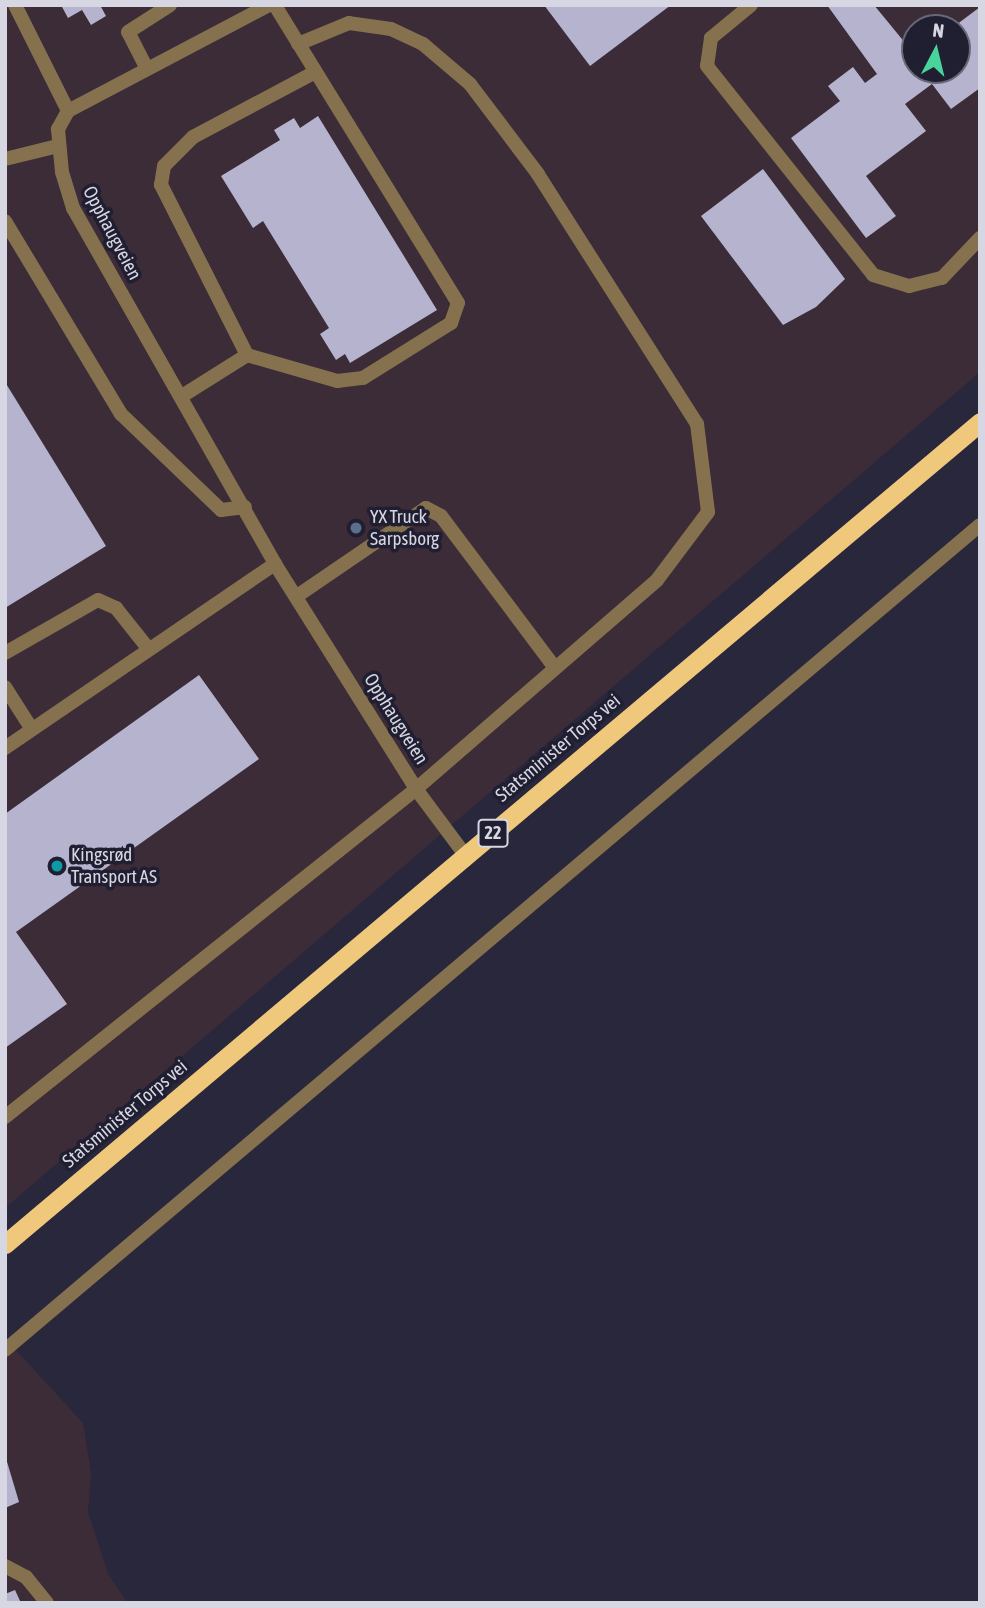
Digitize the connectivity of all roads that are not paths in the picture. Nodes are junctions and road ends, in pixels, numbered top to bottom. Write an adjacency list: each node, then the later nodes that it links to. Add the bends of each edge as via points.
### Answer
1 (15, 5): 9 (street)
2 (170, 5): 7 (street, via 128,32)
3 (269, 5): 7 (street)
4 (275, 5): 6 (street)
5 (751, 5): 13 (street, via 711,38 707,66 873,275 909,286 942,278)
6 (298, 44): 8 (street); 23 (street, via 349,23 391,29 423,44 470,84 538,173 696,424 710,487 708,512 657,580)
7 (146, 67): 9 (street)
8 (315, 72): 14 (street, via 193,137 164,166 161,186); 14 (street, via 455,291 457,313 363,378 337,381)
9 (68, 111): 10 (street)
10 (58, 146): 11 (street); 15 (street, Opphaugveien, via 74,208)
11 (5, 159)
12 (5, 221): 17 (street, via 121,414 221,510)
13 (980, 238)
14 (247, 355): 15 (street)
15 (182, 396): 17 (street, Opphaugveien)
16 (980, 422): 28 (highway, Statsminister Torps vei / 22)
17 (245, 507): 19 (street, Opphaugveien)
18 (980, 525): 31 (street)
19 (275, 564): 20 (street, Opphaugveien); 21 (street)
20 (297, 596): 23 (street, via 426,508 441,516); 27 (street, Opphaugveien)
21 (147, 648): 22 (street, via 117,608 98,600); 25 (street)
22 (5, 653)
23 (555, 667): 27 (street)
24 (5, 687): 25 (street)
25 (32, 728): 26 (street)
26 (5, 748)
27 (415, 789): 28 (street, Opphaugveien); 29 (street)
28 (467, 856): 30 (highway, Statsminister Torps vei / 22)
29 (5, 1117)
30 (5, 1244)
31 (5, 1350)
32 (5, 1566): 33 (street, via 26,1577)
33 (47, 1603)

